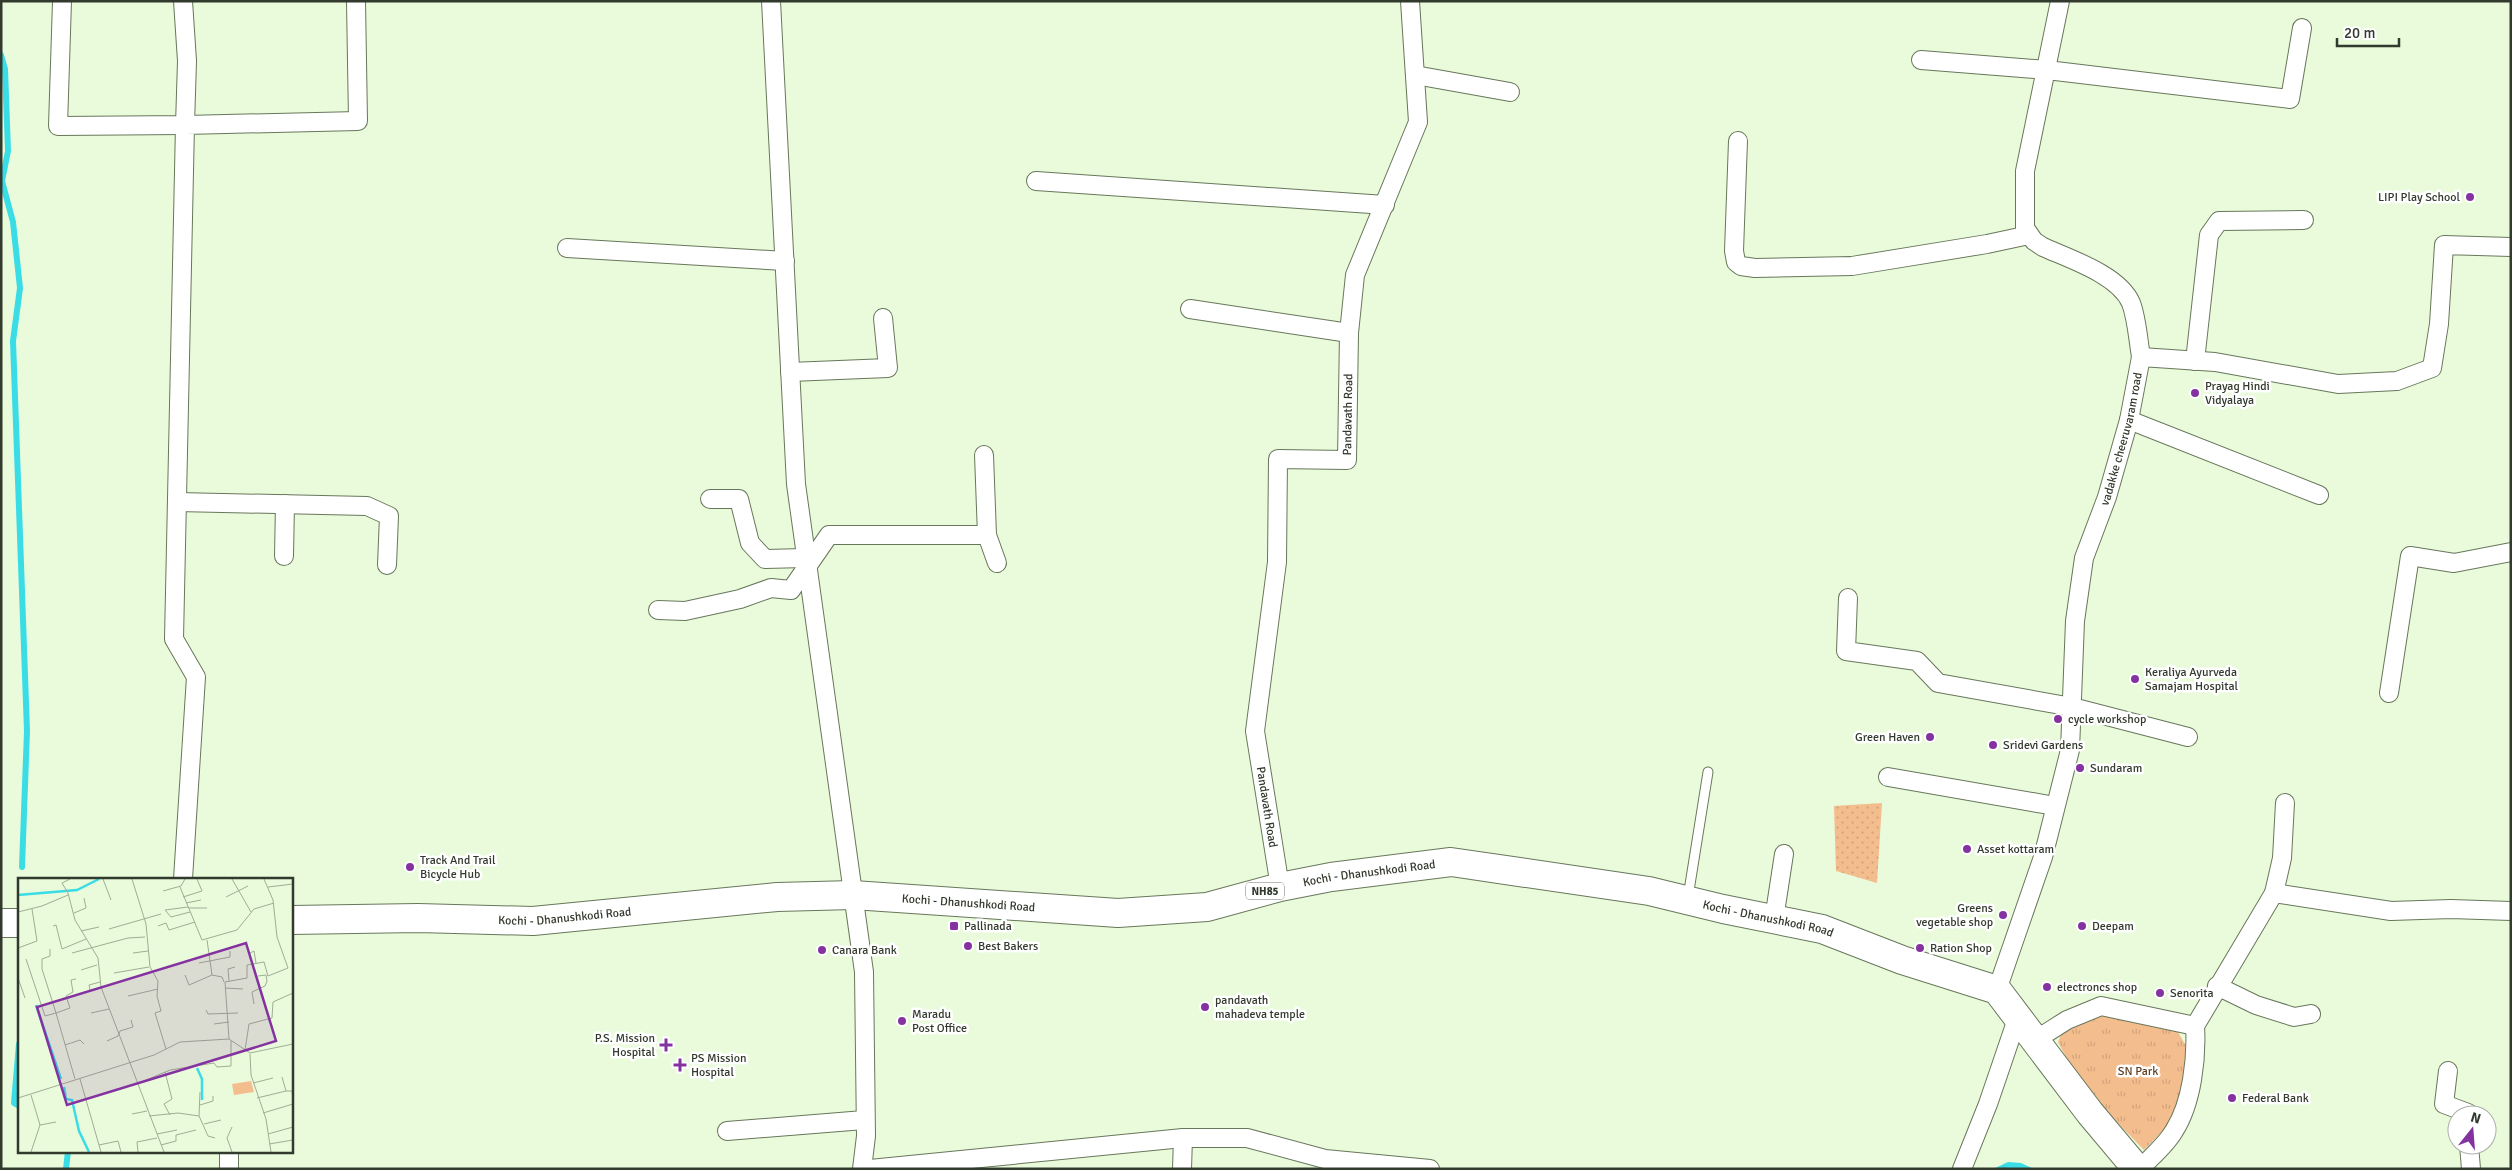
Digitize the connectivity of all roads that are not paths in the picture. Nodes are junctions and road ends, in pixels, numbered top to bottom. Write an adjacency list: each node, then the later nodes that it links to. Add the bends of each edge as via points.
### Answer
1 (62, 1): 12 (street, via 58,126)
2 (183, 1): 12 (street, via 187,61)
3 (356, 1): 12 (street, via 358,121)
4 (771, 1): 20 (street)
5 (1410, 1): 10 (street, Pandavath Road)
6 (2060, 1): 9 (street)
7 (2302, 28): 9 (street, via 2290,99)
8 (1921, 60): 9 (street)
9 (2047, 70): 17 (street, via 2026,156 2026,228)
10 (1415, 75): 11 (street); 15 (street, Pandavath Road, via 1418,122)
11 (1510, 92)
12 (185, 125): 31 (street)
13 (1738, 141): 17 (street, via 1734,250 1736,262 1741,266 1852,266)
14 (1036, 181): 15 (street)
15 (1385, 205): 23 (street, Pandavath Road, via 1355,275)
16 (2304, 220): 25 (street, via 2219,221 2209,235)
17 (2029, 235): 24 (street, via 2043,247 2107,277 2124,291 2133,312)
18 (2511, 247): 25 (street, vadakke cheeruvaram road, via 2444,245 2439,324 2432,368 2397,381 2338,384)
19 (567, 248): 20 (street)
20 (784, 261): 26 (street)
21 (1190, 309): 23 (street)
22 (883, 318): 26 (street, via 888,368)
23 (1350, 333): 50 (street, Pandavath Road, via 1347,460 1278,459 1277,562 1256,731)
24 (2142, 356): 25 (street, vadakke cheeruvaram road); 27 (street, vadakke cheeruvaram road)
25 (2195, 361)
26 (790, 372): 36 (street, via 796,484)
27 (2128, 420): 29 (street); 42 (street, vadakke cheeruvaram road, via 2107,497 2084,558 2075,622)
28 (984, 455): 33 (street)
29 (2319, 495)
30 (710, 499): 36 (street, via 739,499 750,543 765,559)
31 (177, 502): 32 (street); 49 (street, via 174,639 196,678)
32 (285, 504): 35 (street); 38 (street, via 367,506 389,516)
33 (987, 535): 36 (street, via 829,535); 37 (street)
34 (2511, 552): 41 (street, via 2454,563 2410,556)
35 (284, 556)
36 (806, 563): 40 (street, via 791,590 771,588 740,599 685,611); 52 (street)
37 (997, 563)
38 (387, 565)
39 (1848, 598): 42 (street, via 1846,652 1917,661 1938,683)
40 (658, 610)
41 (2389, 693)
42 (2072, 707): 43 (street); 47 (street, vadakke cheeruvaram road, via 2070,750)
43 (2188, 737)
44 (1708, 772): 53 (lane)
45 (1888, 778): 47 (street)
46 (2285, 803): 51 (street, via 2282,858)
47 (2055, 806): 60 (street, vadakke cheeruvaram road, via 2043,857)
48 (1784, 854): 55 (street)
49 (183, 878)
50 (1280, 887): 52 (highway, Kochi - Dhanushkodi Road / NH85, via 1207,907 1118,913); 53 (highway, Kochi - Dhanushkodi Road / NH85, via 1331,877 1451,862 1649,891)
51 (2274, 893): 54 (street, via 2391,911 2451,908); 59 (street)
52 (853, 895): 56 (highway, Kochi - Dhanushkodi Road / NH85, via 777,897 533,921 418,918); 67 (street, via 864,972)
53 (1687, 900): 55 (highway, Kochi - Dhanushkodi Road / NH85)
54 (2511, 911)
55 (1774, 919): 60 (highway, Kochi - Dhanushkodi Road / NH85, via 1822,929 1902,960)
56 (292, 920)
57 (1, 923): 58 (highway)
58 (18, 923)
59 (2217, 986): 61 (street, via 2256,1005 2294,1017); 63 (street)
60 (1997, 990): 62 (highway)
61 (2311, 1014)
62 (2017, 1019): 64 (highway); 77 (street)
63 (2195, 1026): 64 (street, via 2101,1006 2067,1020); 78 (street, via 2196,1048 2186,1102 2174,1132)
64 (2034, 1041): 78 (highway)
65 (2448, 1071): 66 (street, via 2444,1104)
66 (2447, 1105)
67 (864, 1120): 68 (street); 73 (street, via 866,1136)
68 (727, 1131)
69 (1183, 1138): 74 (street); 75 (street); 76 (street, via 1247,1138 1325,1159)
70 (229, 1152): 72 (street)
71 (2470, 1155): 79 (street)
72 (229, 1169)
73 (862, 1169)
74 (870, 1169)
75 (1182, 1169)
76 (1430, 1169)
77 (1962, 1169)
78 (2139, 1169)
79 (2471, 1169)

